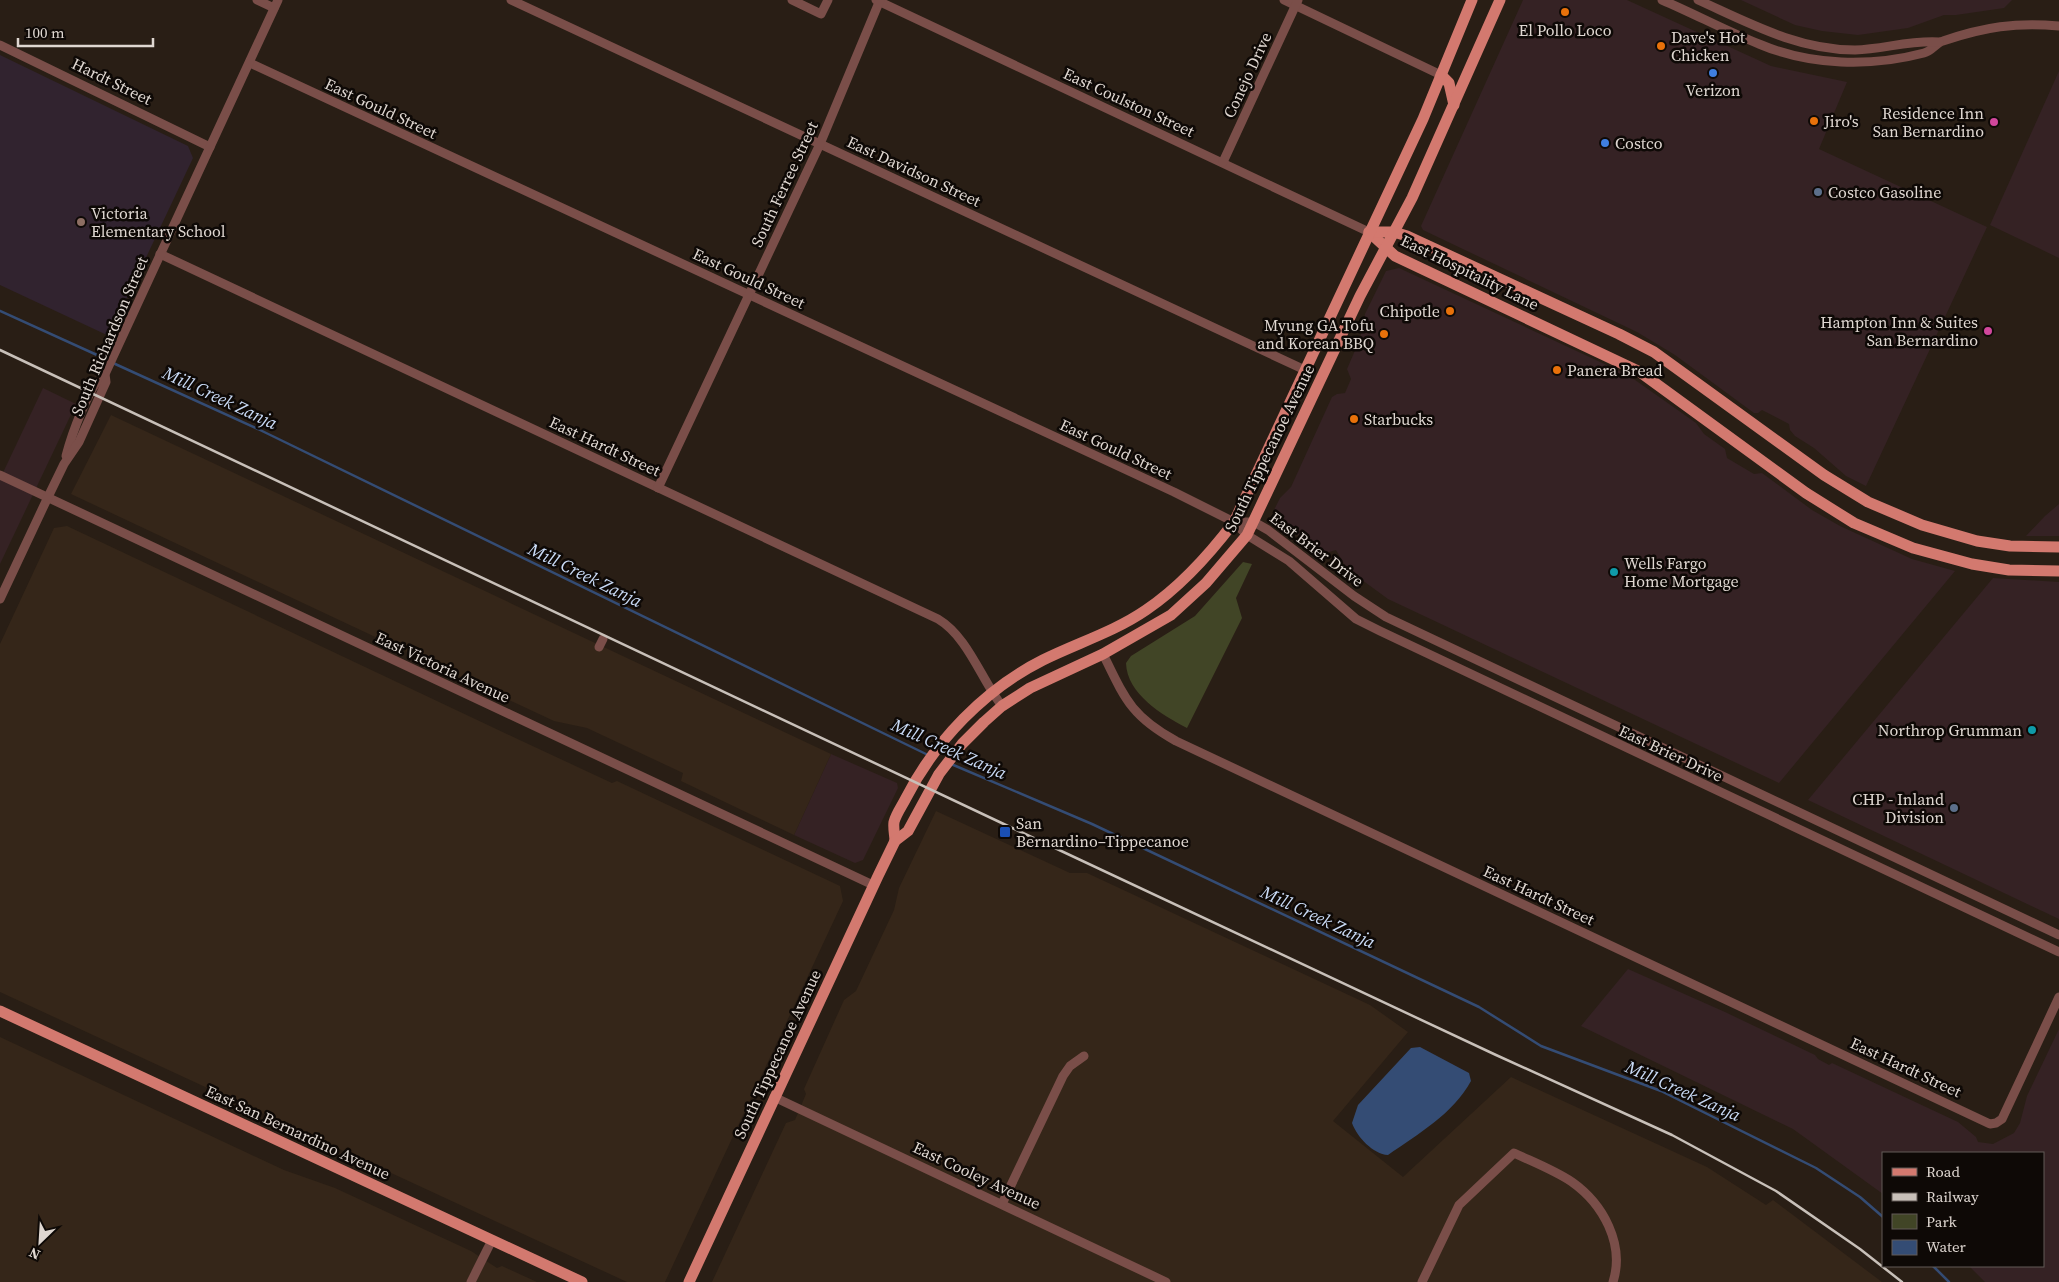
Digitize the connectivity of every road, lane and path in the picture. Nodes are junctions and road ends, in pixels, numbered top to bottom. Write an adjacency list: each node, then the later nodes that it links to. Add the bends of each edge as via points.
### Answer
1 (257, 0): 12 (street)
2 (511, 0): 19 (street, East Davidson Street)
3 (792, 0): 4 (street, via 821,14)
4 (828, 0)
5 (1284, 0): 11 (street)
6 (1472, 0): 17 (main road, South Tippecanoe Avenue)
7 (1500, 0): 18 (main road, South Tippecanoe Avenue)
8 (1662, 0): 14 (street, via 1760,45 1831,61 1848,63 1895,59 1927,53)
9 (1698, 0): 14 (street, via 1775,34 1812,46 1855,50 1918,40)
10 (879, 1): 19 (street, South Ferree Street); 21 (street, East Coulston Street)
11 (1297, 3): 17 (street); 21 (street, Conejo Drive)
12 (276, 4): 16 (street, South Richardson Street)
13 (2059, 26): 14 (street, via 1988,27)
14 (1939, 42)
15 (0, 45): 20 (street, Hardt Street)
16 (250, 63): 20 (street, South Richardson Street); 26 (street, East Gould Street)
17 (1441, 74): 18 (main road, via 1449,83); 22 (main road, South Tippecanoe Avenue)
18 (1454, 105): 23 (main road, South Tippecanoe Avenue)
19 (820, 144): 26 (street, South Ferree Street); 27 (street, East Davidson Street)
20 (210, 147): 25 (street, South Richardson Street)
21 (1223, 162): 22 (street, East Coulston Street)
22 (1369, 232): 23 (main road, East Hospitality Lane); 24 (main road, East Hospitality Lane); 27 (main road, South Tippecanoe Avenue)
23 (1394, 232): 24 (main road, South Tippecanoe Avenue); 34 (main road, East Hospitality Lane, via 1654,352 1824,475 1875,505 1922,525 1977,541 2010,546)
24 (1385, 248): 32 (main road, South Tippecanoe Avenue); 35 (main road, East Hospitality Lane, via 1395,256 1640,372 1806,493 1854,523 1913,548 1972,564 2009,570)
25 (160, 254): 29 (street, East Hardt Street); 30 (street, South Richardson Street, via 105,374 98,378)
26 (748, 294): 29 (street, South Ferree Street); 31 (street, East Gould Street)
27 (1305, 370): 31 (main road, South Tippecanoe Avenue)
28 (0, 475): 30 (street, East Victoria Avenue)
29 (658, 488): 39 (street, East Hardt Street, via 947,624 960,639)
30 (48, 497): 36 (street); 42 (street, East Victoria Avenue)
31 (1234, 522): 32 (street, East Brier Drive); 33 (street, East Brier Drive); 37 (main road, South Tippecanoe Avenue, via 1199,564 1164,597)
32 (1254, 522): 33 (main road, South Tippecanoe Avenue); 43 (street, East Brier Drive, via 1386,617)
33 (1247, 535): 38 (main road, South Tippecanoe Avenue, via 1188,601 1138,636); 44 (street, East Brier Drive, via 1289,561 1356,619 1380,632)
34 (2059, 547)
35 (2059, 571)
36 (0, 599)
37 (1095, 638): 38 (main road); 39 (main road, South Tippecanoe Avenue, via 1043,660)
38 (1103, 654): 40 (main road, South Tippecanoe Avenue, via 1058,673); 45 (street, East Hardt Street, via 1120,692 1134,712 1154,729 1176,741 1990,1124 2002,1118)
39 (992, 693): 40 (street, East Hardt Street); 41 (main road, South Tippecanoe Avenue, via 940,744 924,767 894,823)
40 (1002, 706): 41 (main road, South Tippecanoe Avenue, via 960,747 939,774 908,831)
41 (895, 841): 42 (main road, South Tippecanoe Avenue)
42 (873, 885): 48 (main road, South Tippecanoe Avenue)
43 (2059, 935)
44 (2059, 952)
45 (2059, 997)
46 (0, 1011): 50 (main road, East San Bernardino Avenue)
47 (1084, 1056): 49 (street, via 1063,1076)
48 (774, 1097): 49 (street, East Cooley Avenue); 53 (main road, South Tippecanoe Avenue)
49 (1002, 1204): 54 (street, East Cooley Avenue)
50 (492, 1240): 51 (street); 52 (main road, East San Bernardino Avenue)
51 (471, 1282)
52 (582, 1282)
53 (689, 1282)
54 (1166, 1282)
55 (1422, 1282): 56 (street, via 1459,1205 1514,1153 1573,1183 1593,1202 1612,1234 1616,1266)
56 (1613, 1282)

